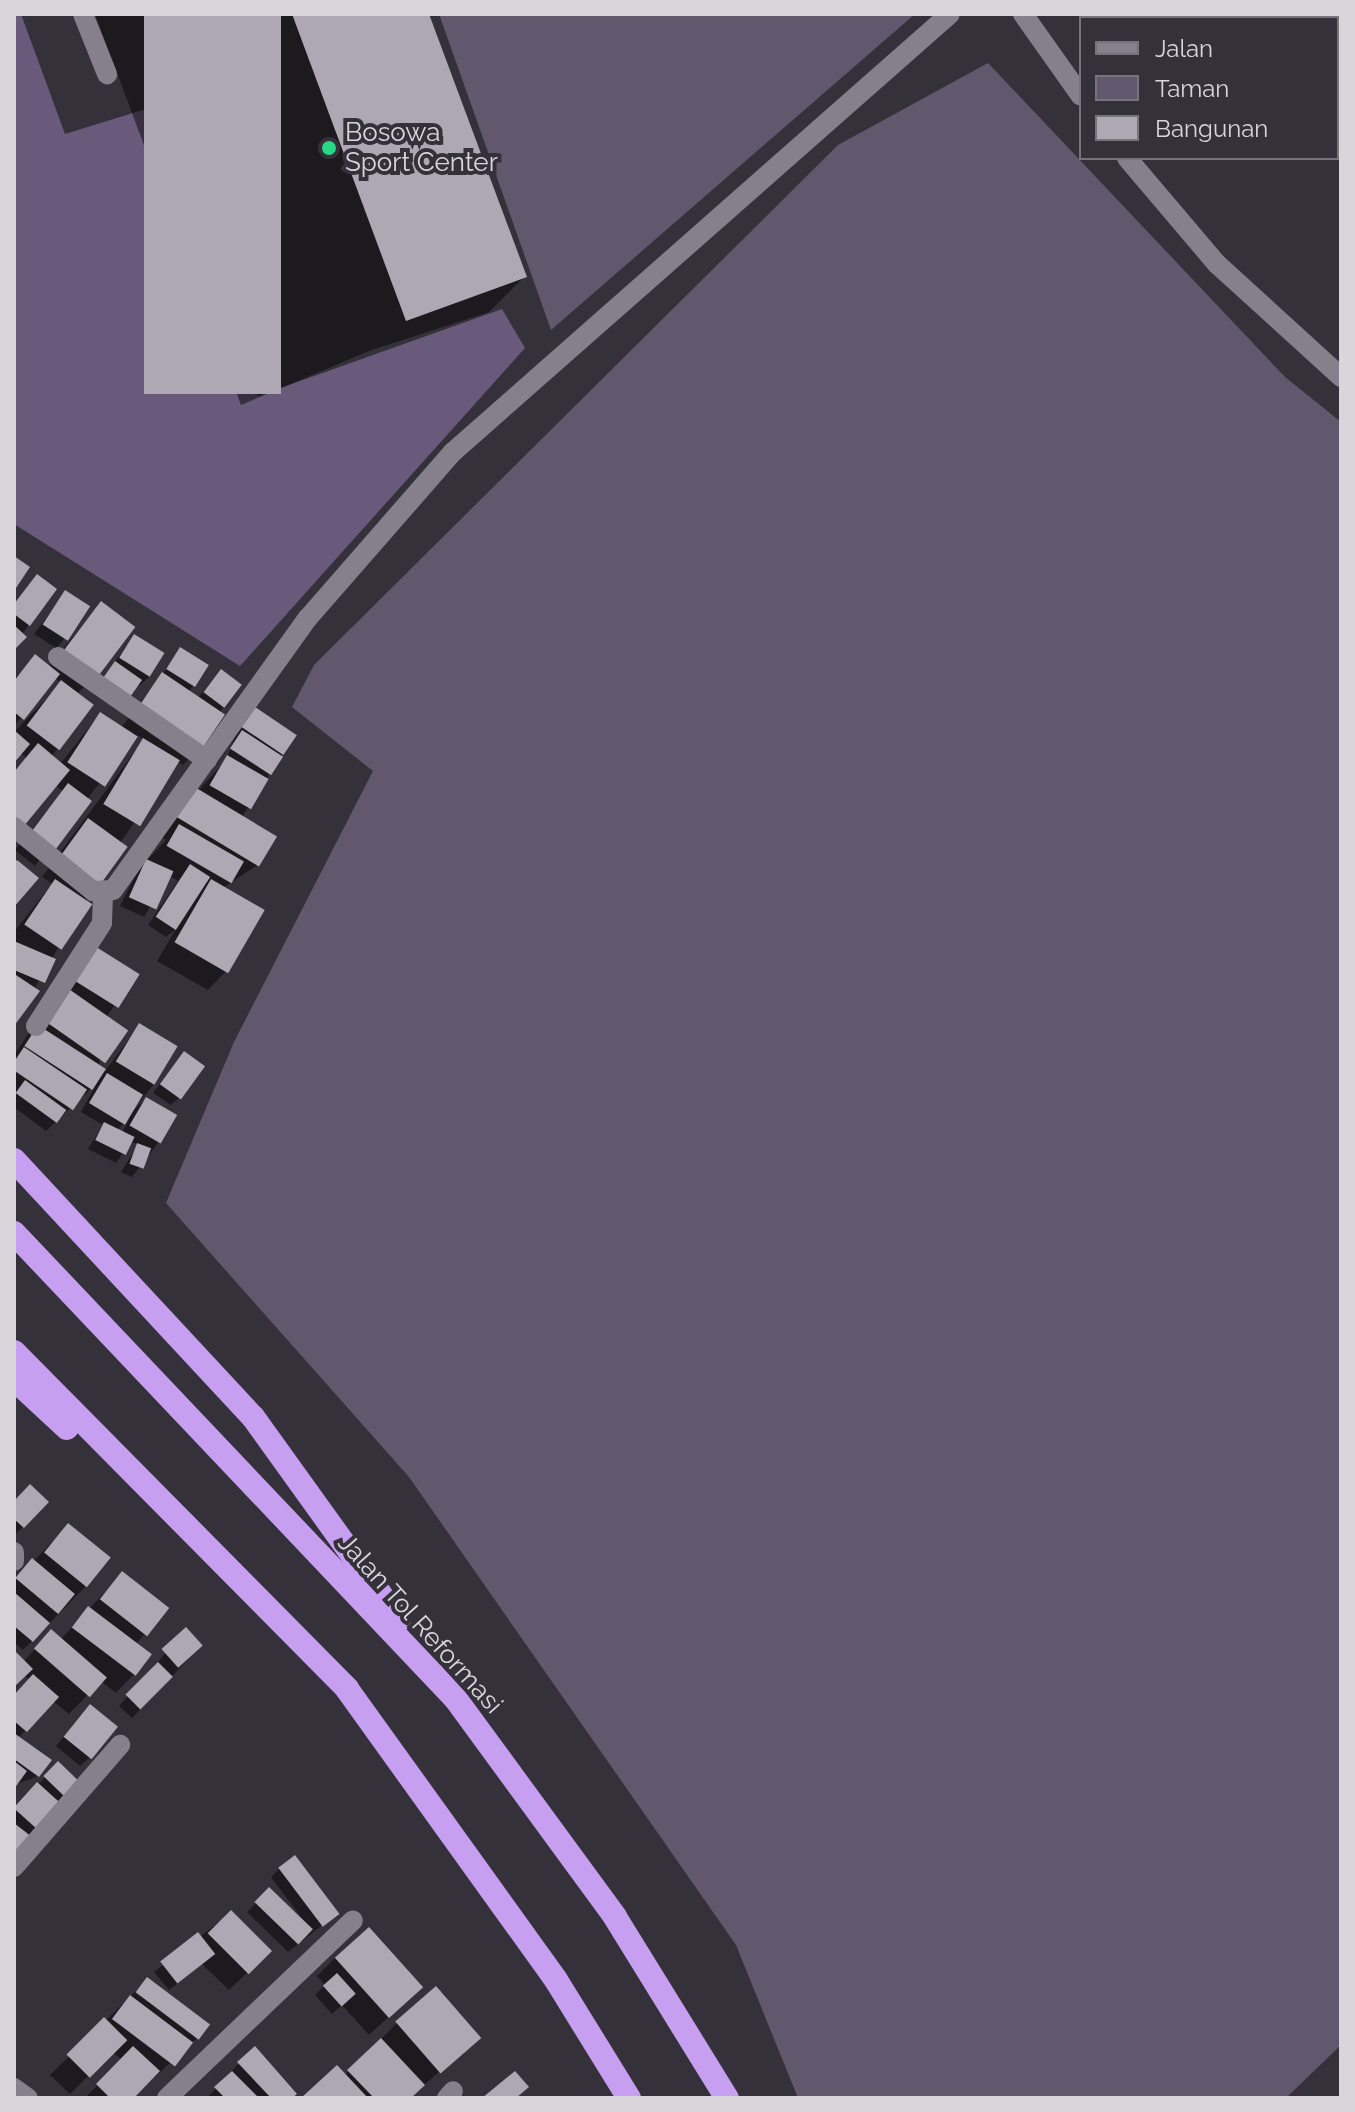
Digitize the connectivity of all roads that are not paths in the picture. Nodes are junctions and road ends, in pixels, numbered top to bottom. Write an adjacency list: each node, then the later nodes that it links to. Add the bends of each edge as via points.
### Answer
1 (83, 14): 4 (street)
2 (950, 14): 9 (street, via 453,452 308,618)
3 (1023, 14): 5 (street)
4 (107, 74)
5 (1079, 93)
6 (1129, 160): 7 (street, via 1217,264)
7 (1341, 377)
8 (58, 657): 9 (street)
9 (207, 760): 11 (street, via 118,885)
10 (14, 827): 11 (street)
11 (103, 895): 12 (street, via 102,923)
12 (36, 1026)
13 (14, 1160): 20 (highway, via 253,1417)
14 (14, 1233): 20 (highway, Jalan Tol Reformasi)
15 (14, 1352): 19 (highway)
16 (14, 1379): 19 (highway)
17 (14, 1552): 18 (street)
18 (14, 1561)
19 (347, 1689): 27 (highway, via 556,1980)
20 (455, 1698): 28 (highway, Jalan Tol Reformasi, via 615,1917)
21 (120, 1745): 22 (street)
22 (14, 1867)
23 (353, 1920): 26 (street)
24 (14, 2088): 25 (street)
25 (28, 2098)
26 (167, 2098)
27 (629, 2098)
28 (727, 2098)

